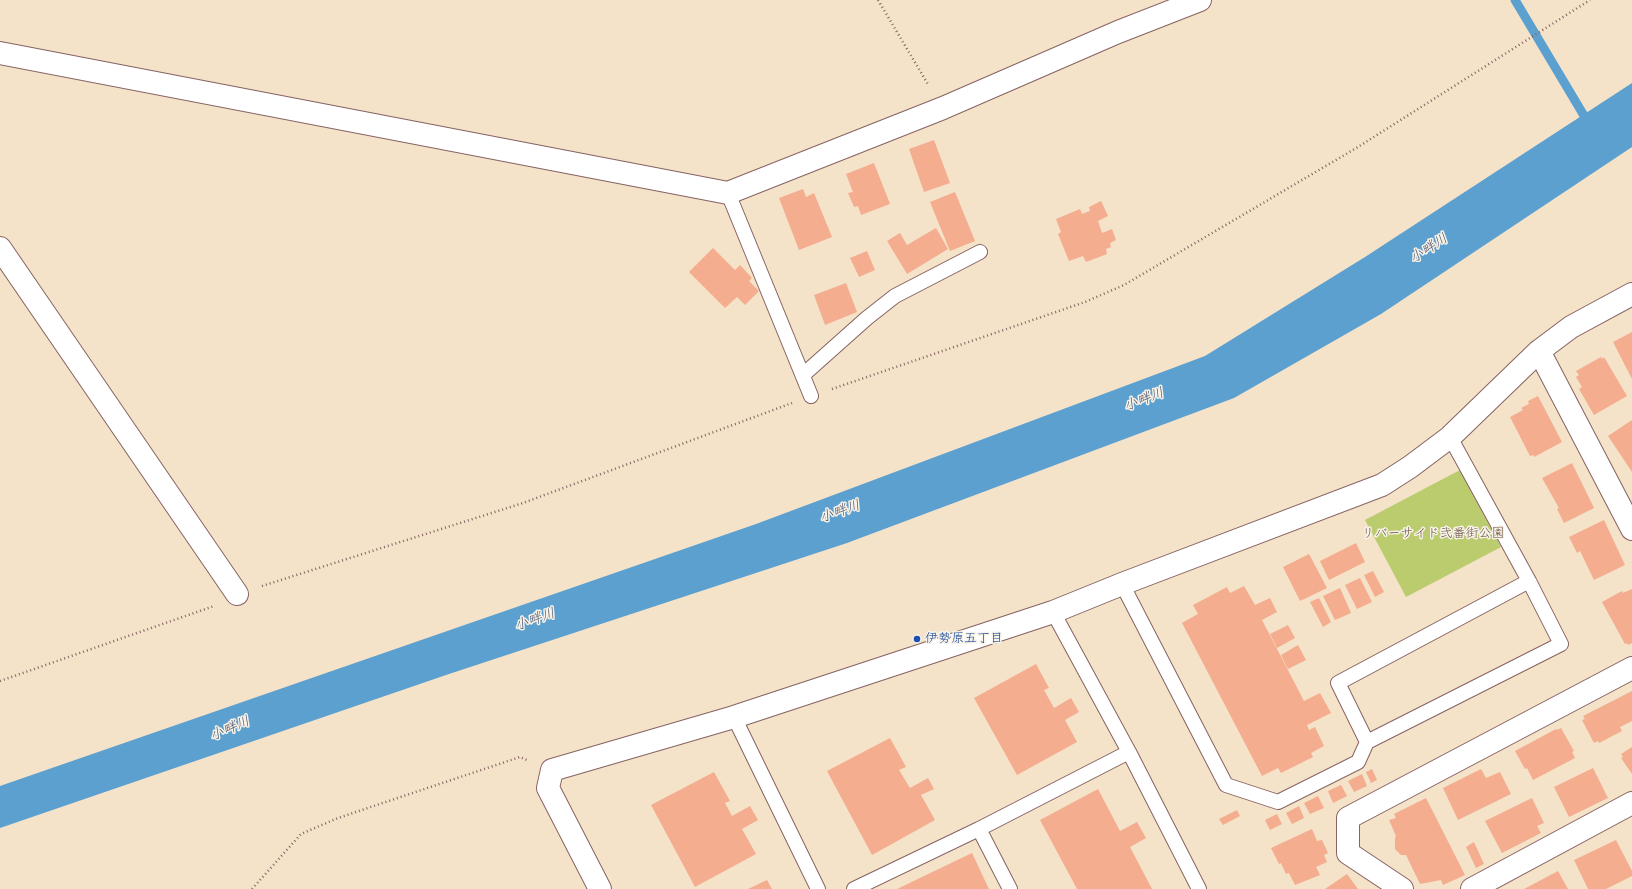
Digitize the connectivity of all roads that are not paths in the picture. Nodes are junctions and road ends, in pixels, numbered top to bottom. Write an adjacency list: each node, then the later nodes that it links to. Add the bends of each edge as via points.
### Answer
1 (1200, 0): 3 (street, via 1118,32 943,108)
2 (0, 53): 3 (street)
3 (728, 193): 8 (lane)
4 (0, 248): 14 (street)
5 (980, 252): 8 (lane, via 896,296 867,318)
6 (1632, 294): 7 (street, via 1571,327)
7 (1539, 351): 10 (street); 11 (street)
8 (803, 375): 9 (lane)
9 (811, 396)
10 (1450, 437): 12 (lane); 13 (street, via 1382,485)
11 (1629, 516)
12 (1529, 581): 18 (lane, via 1338,683); 18 (lane, via 1561,644)
13 (1122, 584): 15 (street); 18 (lane, via 1226,785 1278,802 1358,762)
14 (237, 594)
15 (1053, 612): 17 (street); 19 (lane)
16 (1632, 668): 27 (street, via 1348,818 1348,853)
17 (734, 717): 22 (street, via 552,770 548,788); 23 (lane)
18 (1366, 742)
19 (1128, 752): 21 (lane); 26 (lane)
20 (1632, 803): 28 (street)
21 (979, 829): 24 (lane); 25 (lane)
22 (600, 889)
23 (818, 889)
24 (854, 889)
25 (1010, 889)
26 (1199, 889)
27 (1402, 889)
28 (1472, 889)

